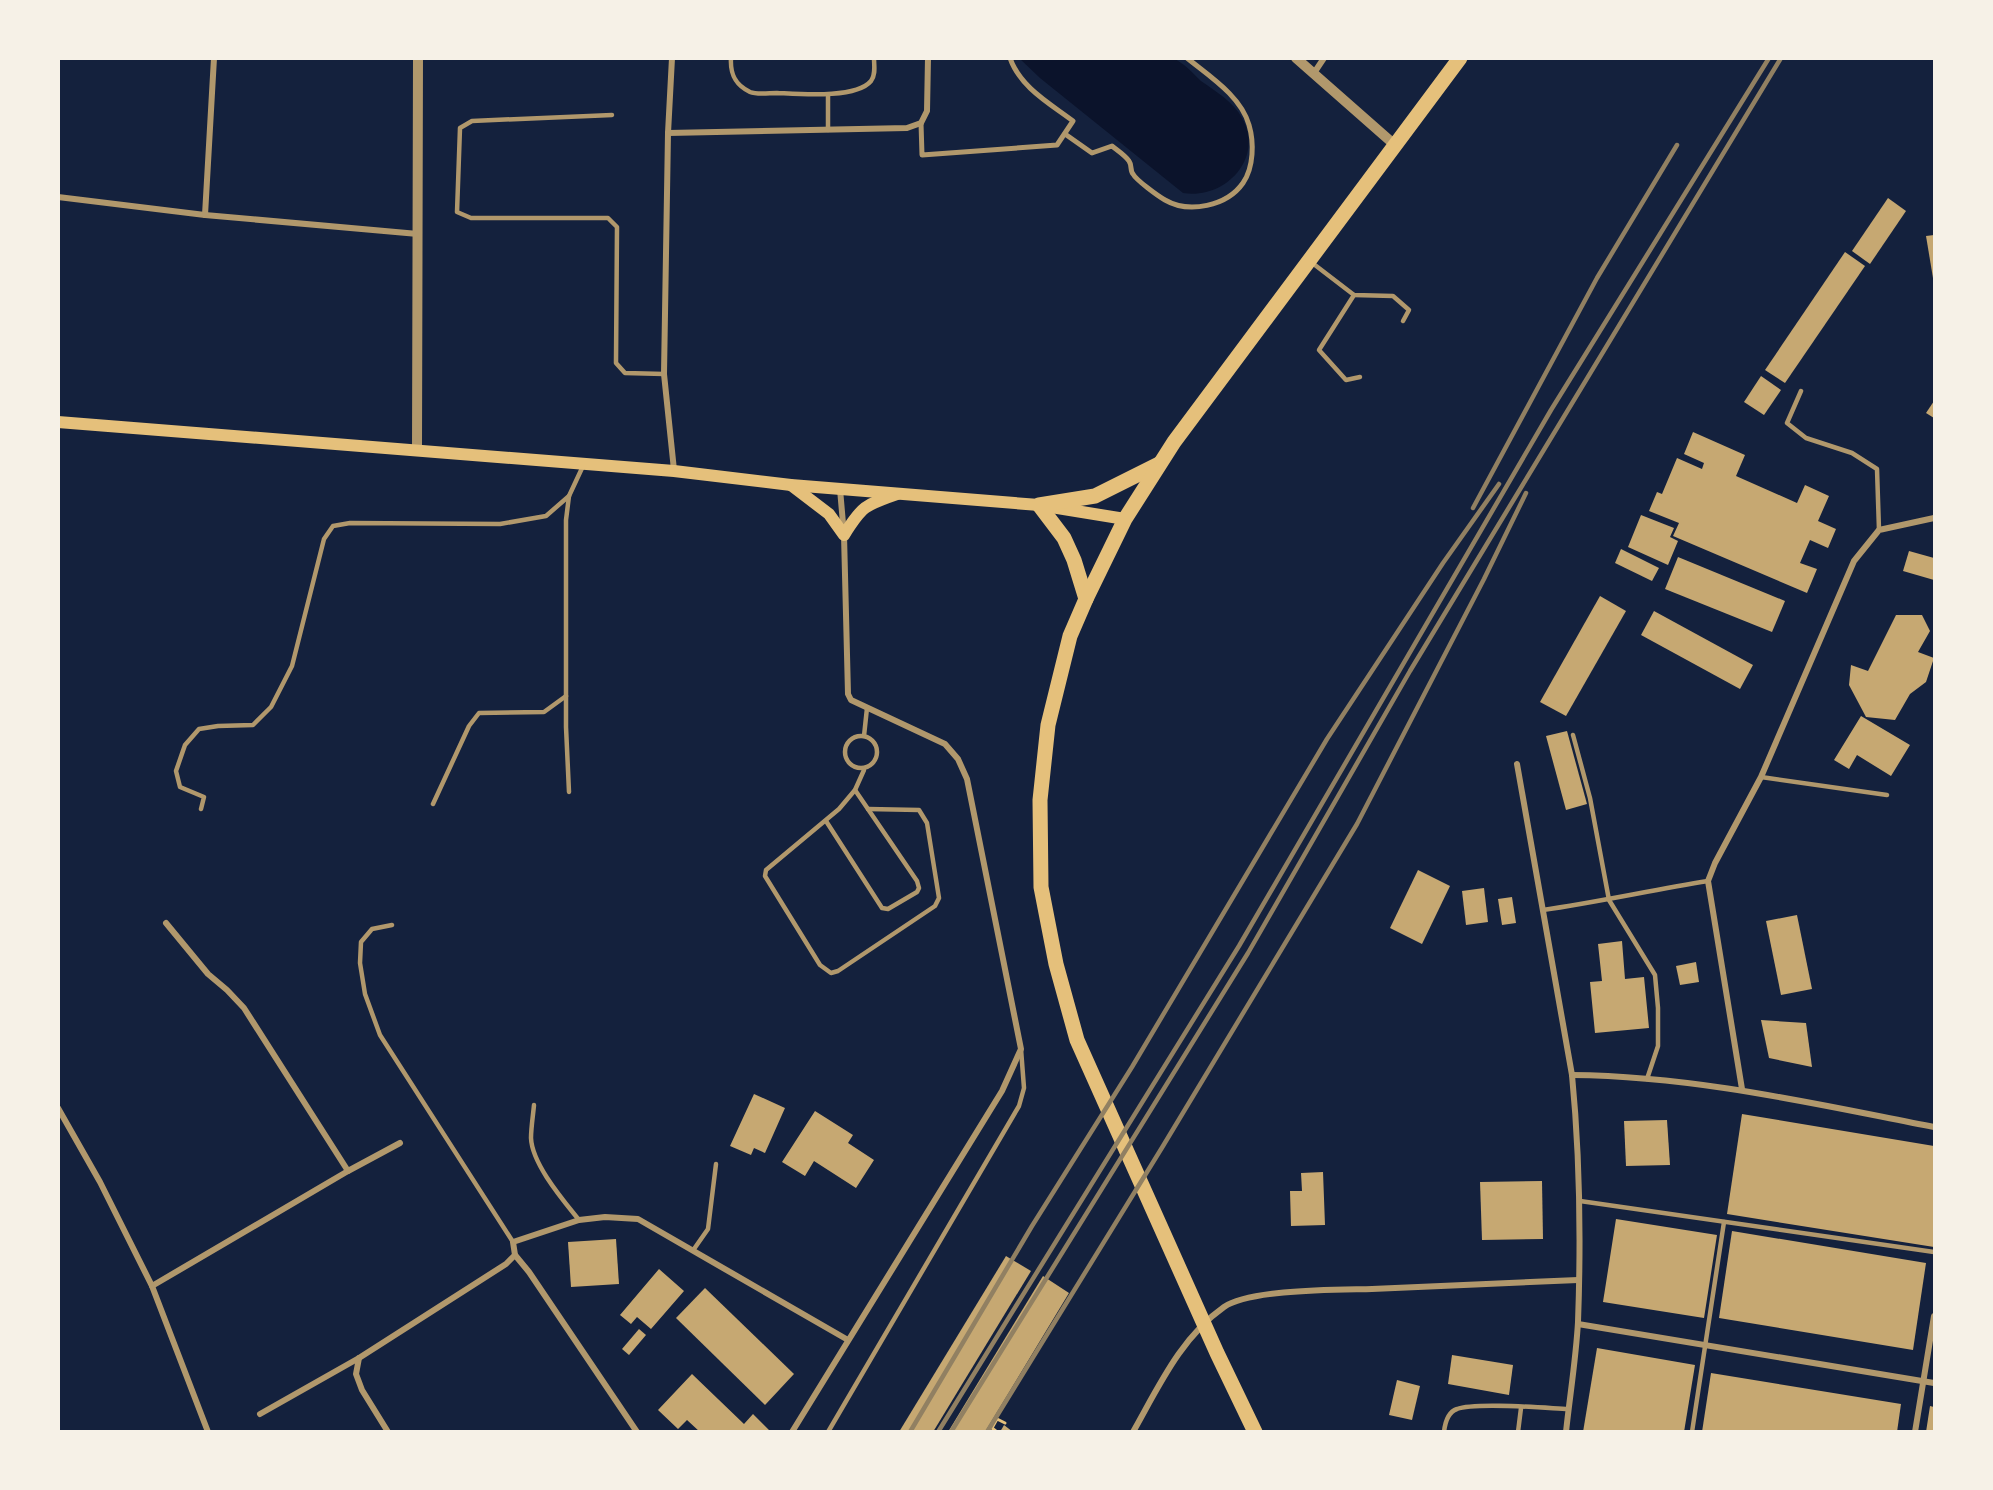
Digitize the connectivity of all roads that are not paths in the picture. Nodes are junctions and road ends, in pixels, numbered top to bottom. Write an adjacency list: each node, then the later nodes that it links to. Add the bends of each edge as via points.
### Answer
1 (214, 58): 21 (street)
2 (418, 58): 22 (street)
3 (672, 58): 17 (street)
4 (731, 58): 13 (lane, via 734,79 752,93)
5 (874, 58): 13 (lane, via 870,82)
6 (928, 58): 15 (street, via 927,111)
7 (1010, 58): 18 (street, via 1030,89 1073,121)
8 (1187, 58): 18 (street, via 1236,101 1249,123 1253,145 1245,181 1223,199 1185,208 1165,200 1133,175 1129,160 1112,146 1092,153)
9 (1296, 58): 12 (street)
10 (1324, 58): 12 (street)
11 (1460, 58): 19 (highway)
12 (1314, 73): 19 (street)
13 (828, 95): 16 (lane)
14 (612, 115): 26 (lane, via 472,121 460,128 457,212 471,218 608,218 617,227 616,363 625,373)
15 (921, 123): 16 (street, via 907,128); 18 (street, via 922,155 1057,145)
16 (828, 130): 17 (street)
17 (668, 133): 26 (street)
18 (1065, 134)
19 (1396, 146): 23 (highway)
20 (58, 197): 21 (street)
21 (205, 215): 22 (street)
22 (418, 234): 30 (street)
23 (1311, 261): 24 (lane); 32 (highway)
24 (1354, 296): 25 (lane, via 1393,296 1408,310); 27 (lane, via 1319,350 1346,380)
25 (1403, 321)
26 (664, 374): 33 (street)
27 (1360, 377)
28 (1801, 391): 41 (lane, via 1787,423 1806,438 1852,453 1877,469)
29 (58, 422): 30 (main road)
30 (417, 450): 31 (main road)
31 (584, 464): 33 (main road); 37 (lane)
32 (1159, 464): 38 (highway, via 1095,495); 40 (highway)
33 (674, 471): 34 (main road)
34 (791, 485): 35 (main road); 42 (main road, via 829,514)
35 (840, 488): 36 (main road); 42 (street)
36 (901, 492): 38 (main road); 42 (main road, via 870,503 857,513)
37 (568, 496): 44 (lane); 55 (lane, via 546,516 500,524 333,526 324,539 292,666 271,707 253,725 199,729 185,745 176,771 180,787 204,796)
38 (1040, 505): 40 (main road); 43 (highway, via 1064,538)
39 (1935, 518): 41 (street)
40 (1125, 519): 43 (highway)
41 (1879, 531): 50 (street, via 1854,561)
42 (844, 535): 45 (street, via 846,687 851,700)
43 (1086, 599): 98 (highway, via 1070,636 1048,725 1040,800 1041,887 1056,964 1077,1040)
44 (566, 696): 52 (lane); 54 (lane, via 544,712 479,713 469,726)
45 (867, 708): 47 (lane); 63 (street, via 945,744 958,759 967,779)
46 (1574, 735): 59 (lane)
47 (864, 736): 49 (lane, via 875,743 878,756); 49 (lane, via 852,738 845,756 852,766)
48 (1517, 764): 60 (street)
49 (864, 770): 51 (lane)
50 (1761, 777): 53 (lane); 58 (street)
51 (855, 790): 56 (lane); 57 (lane)
52 (568, 792)
53 (1887, 795)
54 (433, 804)
55 (201, 809)
56 (868, 809): 57 (lane, via 919,888 888,909 877,903); 57 (lane, via 919,810 924,816 939,898 935,906 831,973 820,965 765,876 774,862)
57 (826, 821)
58 (1708, 881): 59 (lane); 66 (street)
59 (1609, 900): 60 (lane); 65 (lane, via 1654,975 1658,1046)
60 (1543, 910): 64 (street)
61 (166, 923): 72 (street, via 208,974 244,1008)
62 (392, 925): 76 (lane, via 372,929 361,942 360,963 372,1015 380,1035)
63 (1021, 1049): 84 (street, via 1002,1091); 96 (lane, via 1024,1088 1019,1106)
64 (1572, 1075): 65 (street); 73 (street)
65 (1647, 1079): 66 (street)
66 (1742, 1089): 69 (street)
67 (534, 1105): 74 (lane, via 531,1140 541,1167)
68 (58, 1108): 81 (street)
69 (1935, 1127)
70 (400, 1143): 72 (street)
71 (716, 1164): 77 (lane, via 708,1229)
72 (348, 1171): 81 (street)
73 (1580, 1201): 75 (lane); 80 (street)
74 (579, 1220): 76 (street); 77 (street, via 638,1219)
75 (1724, 1222): 78 (lane); 85 (lane)
76 (513, 1242): 79 (street)
77 (694, 1250): 84 (street)
78 (1935, 1252)
79 (514, 1255): 86 (street, via 506,1264); 94 (street)
80 (1578, 1280): 83 (street); 97 (street, via 1247,1296 1224,1306 1191,1337)
81 (152, 1286): 92 (street)
82 (1935, 1316): 87 (street)
83 (1578, 1324): 85 (street); 90 (street)
84 (848, 1340): 95 (street)
85 (1706, 1345): 87 (street); 102 (lane)
86 (359, 1358): 91 (street); 93 (street, via 356,1374 362,1390)
87 (1924, 1381): 88 (street); 103 (street)
88 (1935, 1383)
89 (1521, 1408): 90 (lane); 99 (lane, via 1455,1409 1445,1421); 100 (lane)
90 (1568, 1409): 101 (street)
91 (260, 1414)
92 (208, 1431)
93 (388, 1431)
94 (637, 1431)
95 (792, 1431)
96 (828, 1431)
97 (1133, 1431)
98 (1255, 1431)
99 (1444, 1431)
100 (1518, 1431)
101 (1566, 1431)
102 (1692, 1431)
103 (1915, 1431)

